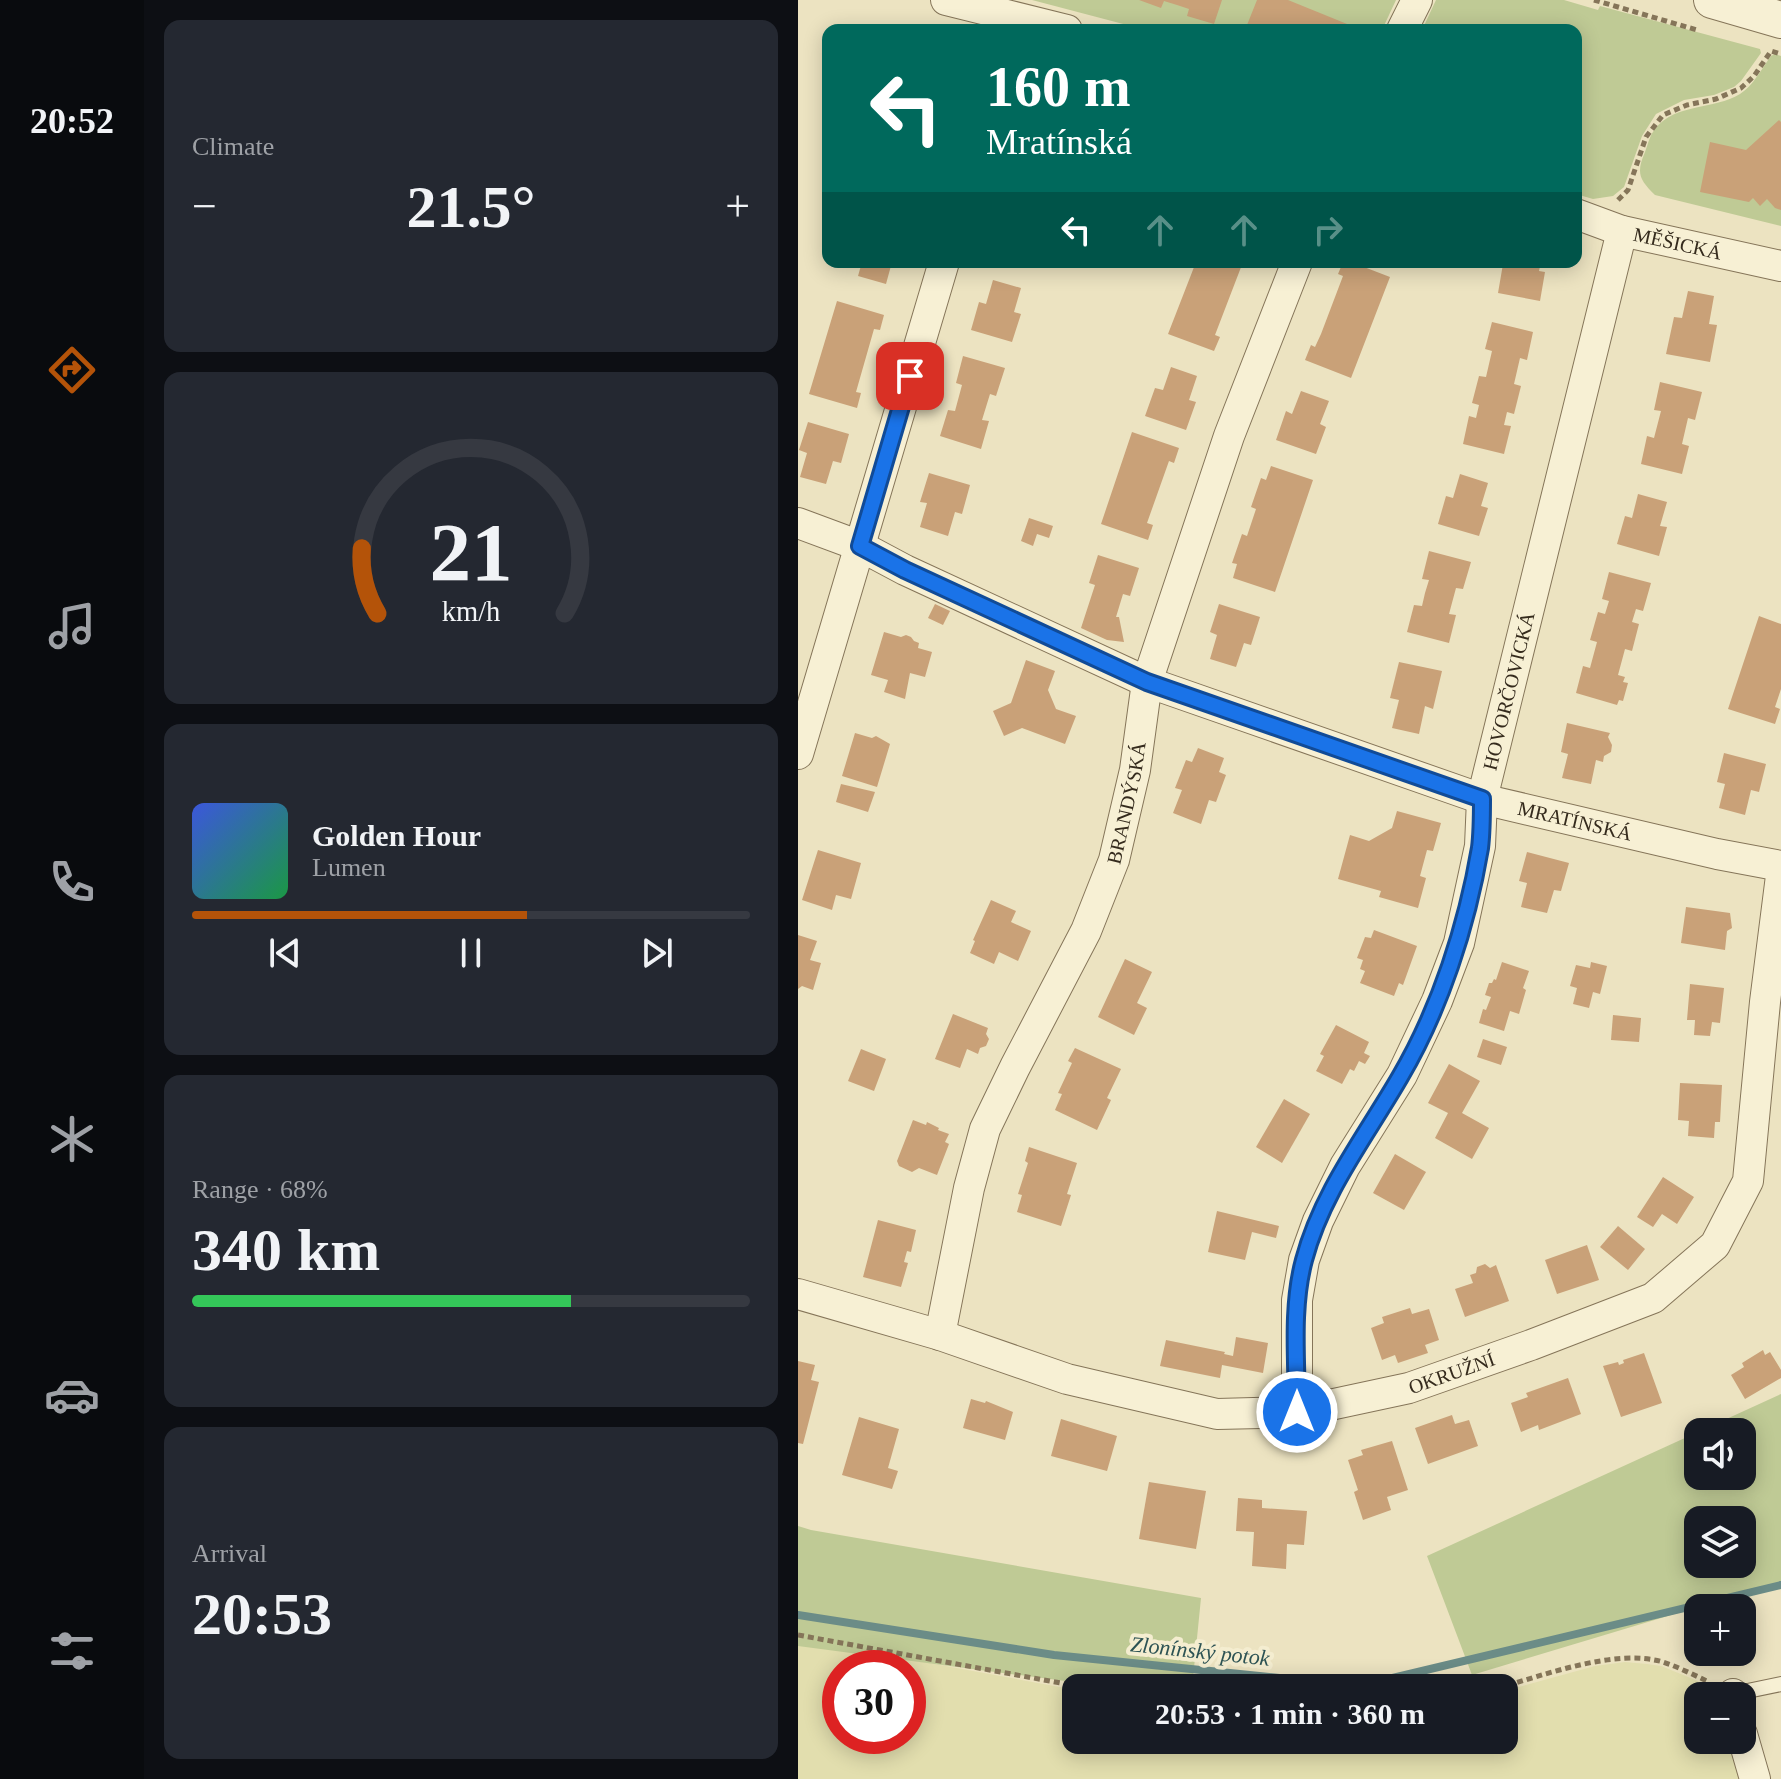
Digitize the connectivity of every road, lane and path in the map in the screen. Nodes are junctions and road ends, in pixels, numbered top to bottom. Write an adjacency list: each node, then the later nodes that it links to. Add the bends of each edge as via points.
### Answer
1 (946, 0): 6 (street)
2 (1417, 0): 7 (street)
3 (1594, 0): 4 (path)
4 (1711, 17): 5 (street)
5 (1781, 20)
6 (1014, 23)
7 (1405, 24)
8 (1781, 54): 9 (path, via 1771,51 1741,88 1663,115 1646,137 1628,190)
9 (1585, 217): 10 (street, MĚŠICKÁ)
10 (1622, 231): 11 (street, MĚŠICKÁ); 18 (street, HOVORČOVICKÁ)
11 (1781, 266)
12 (942, 268): 15 (street)
13 (1295, 268): 16 (street, BRANDÝSKÁ, via 1229,436)
14 (798, 523): 15 (street, MRATÍNSKÁ)
15 (860, 546): 16 (street, MRATÍNSKÁ); 17 (street)
16 (1147, 682): 18 (street, MRATÍNSKÁ); 22 (street, BRANDÝSKÁ, via 1135,770 1114,860 1086,931 985,1129)
17 (798, 754)
18 (1482, 799): 19 (street, MRATÍNSKÁ); 23 (street, HOVORČOVICKÁ, via 1480,846 1459,943 1437,1001 1402,1075 1345,1166 1304,1260 1297,1300)
19 (1781, 866)
20 (1781, 876): 23 (street, OKRUŽNÍ, via 1748,1181 1715,1245 1653,1298 1409,1388)
21 (798, 1294): 22 (street, OKRUŽNÍ)
22 (940, 1335): 23 (street, OKRUŽNÍ, via 1067,1379 1217,1414)
23 (1297, 1412)
24 (798, 1635): 26 (path)
25 (1709, 1682): 27 (path, via 1662,1662 1624,1658)
26 (1062, 1683)
27 (1518, 1683)
28 (1781, 1684): 29 (lane)
29 (1756, 1690)
30 (1748, 1754): 31 (street)
31 (1755, 1779)

